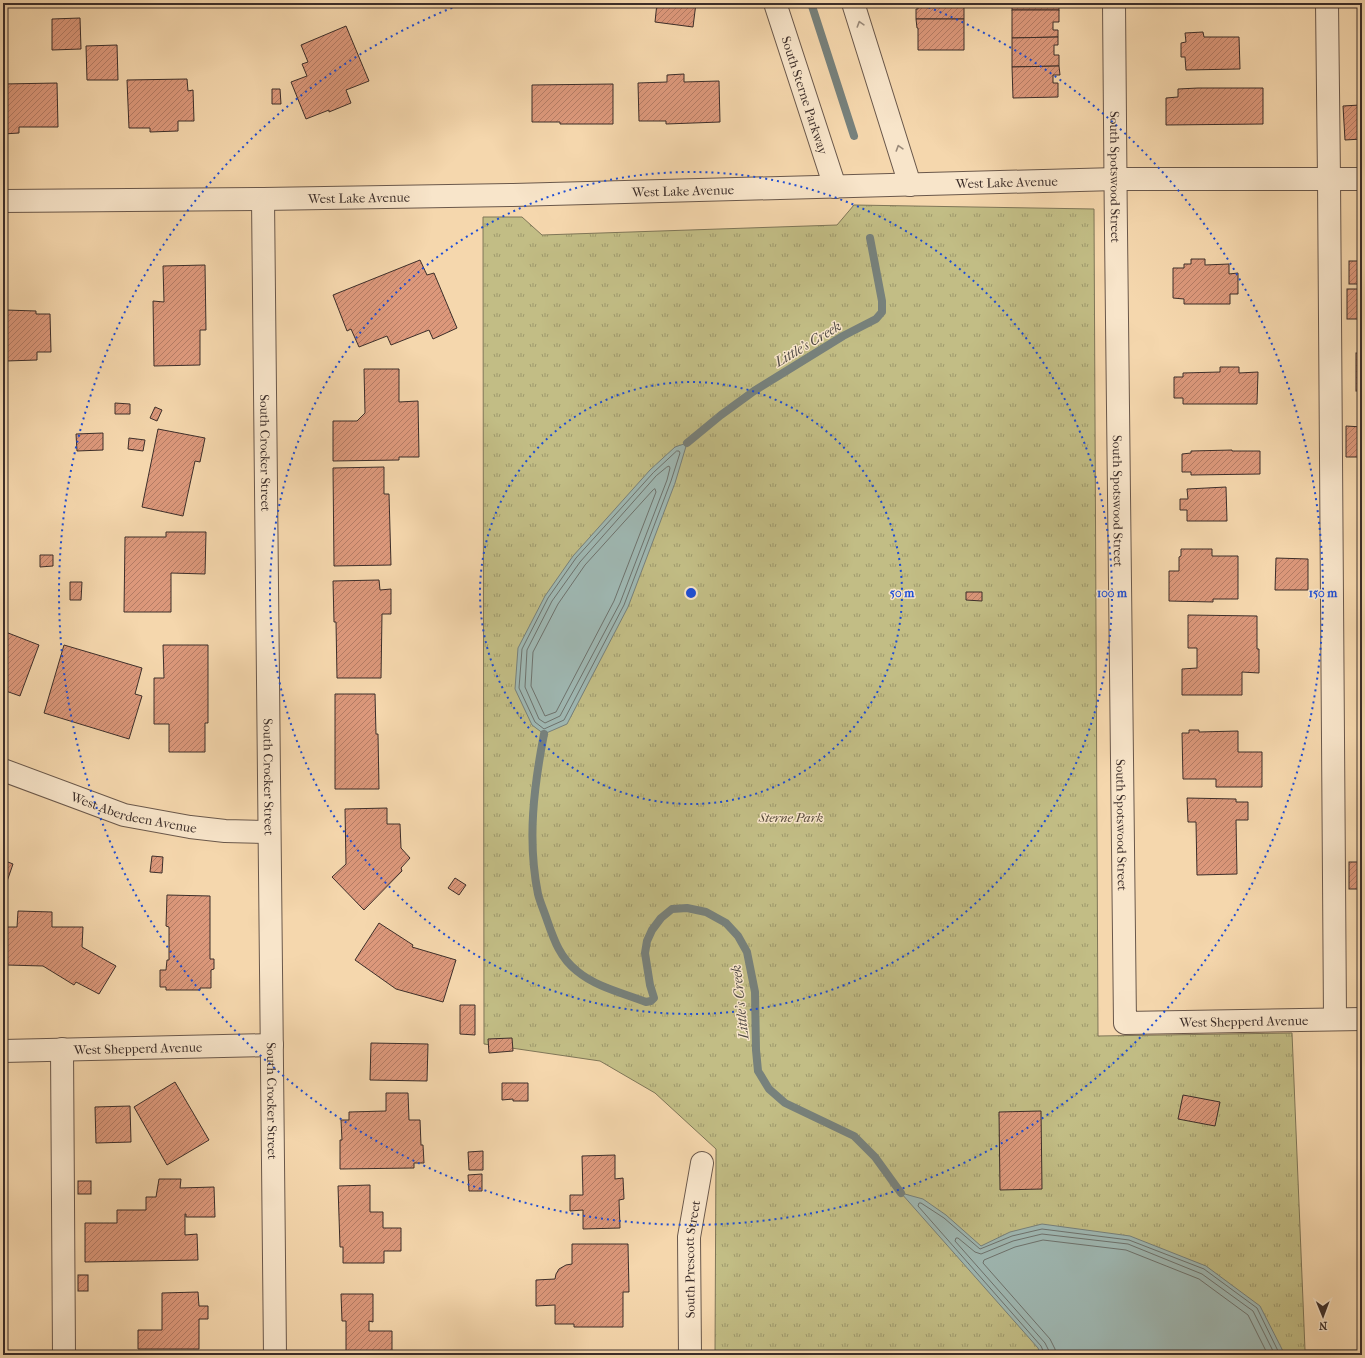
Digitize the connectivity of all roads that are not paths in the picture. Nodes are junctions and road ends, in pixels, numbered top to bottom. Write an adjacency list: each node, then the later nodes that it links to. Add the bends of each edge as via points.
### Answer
1 (775, 3): 9 (street, South Sterne Parkway)
2 (853, 3): 8 (street, one-way to 2)
3 (1114, 3): 5 (street, South Spotswood Street)
4 (1327, 3): 6 (street)
5 (1116, 179): 6 (street, West Lake Avenue); 8 (street, West Lake Avenue); 16 (street, South Spotswood Street, via 1118,576)
6 (1329, 179): 7 (street, West Lake Avenue); 14 (street)
7 (1362, 179)
8 (910, 185): 9 (street, West Lake Avenue)
9 (835, 187): 10 (street, West Lake Avenue, via 504,196)
10 (263, 199): 11 (street, West Lake Avenue); 13 (street, South Crocker Street)
11 (3, 201)
12 (3, 770): 13 (street, West Aberdeen Avenue, via 124,815 190,827)
13 (269, 832): 17 (street, South Crocker Street)
14 (1335, 1019): 15 (street, West Shepperd Avenue); 16 (street, West Shepperd Avenue)
15 (1362, 1019)
16 (1125, 1023)
17 (272, 1045): 18 (street, West Shepperd Avenue); 22 (street, South Crocker Street)
18 (62, 1049): 19 (street, West Shepperd Avenue); 21 (street)
19 (3, 1051)
20 (702, 1164): 23 (street, South Prescott Street, via 689,1237)
21 (64, 1355)
22 (275, 1355)
23 (690, 1355)

